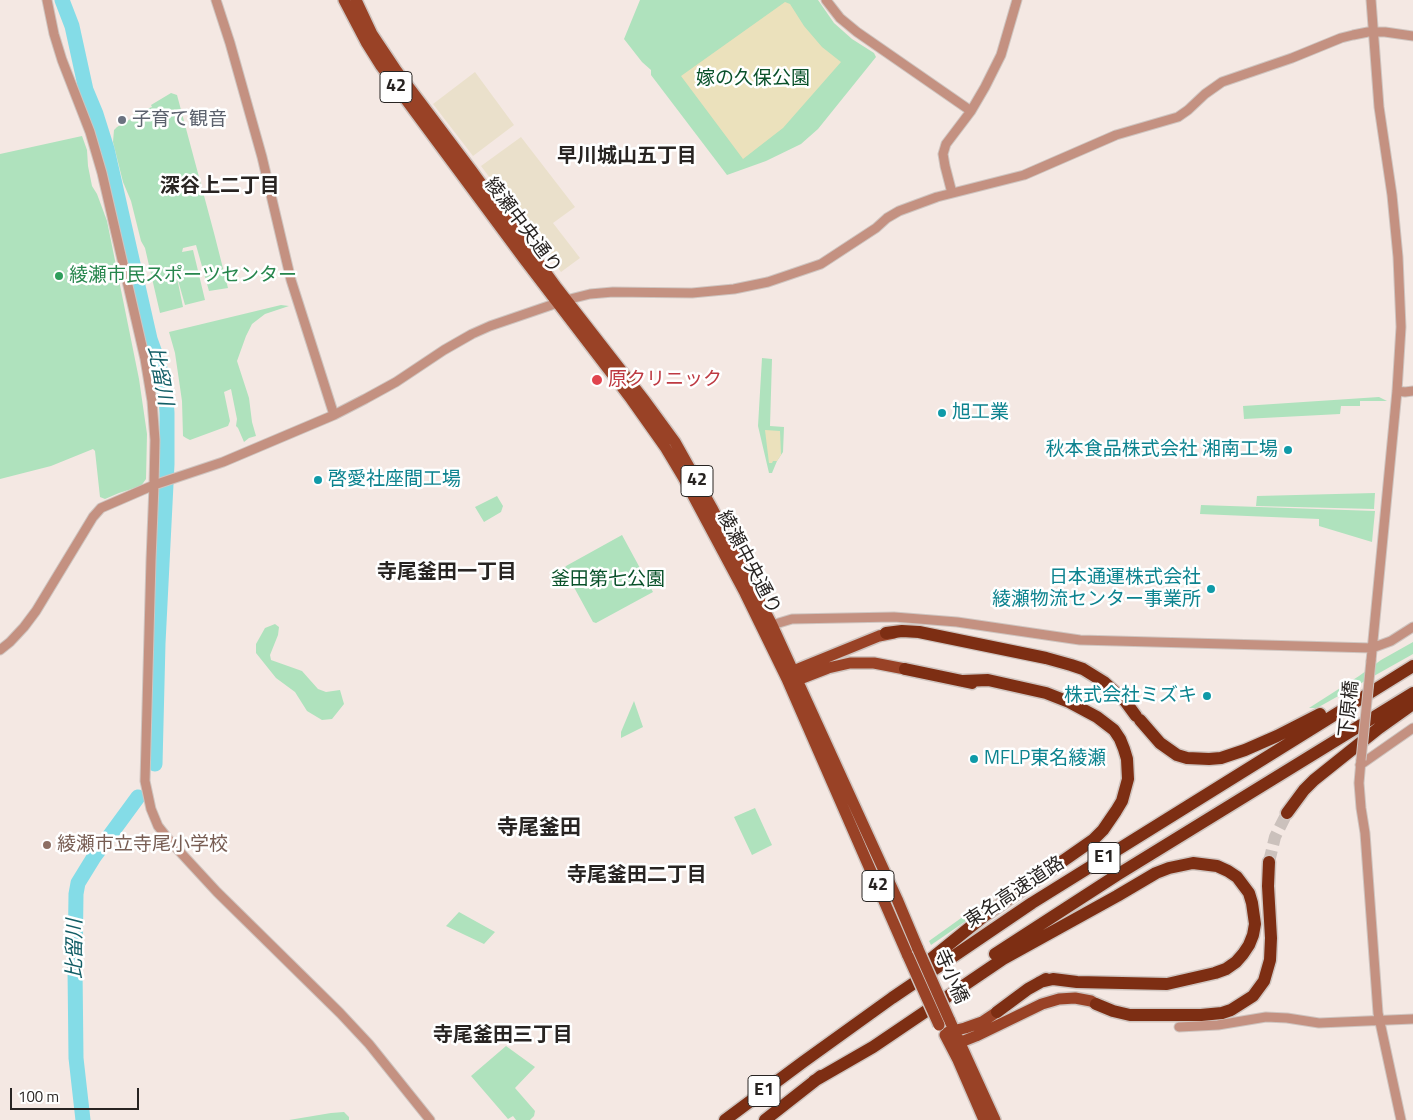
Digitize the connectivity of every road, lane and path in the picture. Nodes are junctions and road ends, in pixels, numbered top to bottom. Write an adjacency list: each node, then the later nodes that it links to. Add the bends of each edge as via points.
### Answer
1 (47, 0): 17 (street, via 62,60 100,165 143,351 154,414)
2 (216, 0): 16 (street, via 260,149 291,280)
3 (344, 0): 11 (main road, 綾瀬中央通り / 42, via 381,66)
4 (356, 0): 11 (main road, 綾瀬中央通り / 42, via 372,34)
5 (826, 0): 10 (street, via 857,32)
6 (1017, 0): 10 (street, via 1001,55)
7 (1371, 0): 8 (street, 下原橋)
8 (1374, 32): 9 (street); 12 (street, via 1341,38 1222,82 1178,117 1116,134 1024,175); 14 (street, 下原橋, via 1379,107 1392,195 1401,299)
9 (1413, 36)
10 (971, 111): 12 (street, via 946,144 943,154)
11 (464, 170): 13 (main road, 綾瀬中央通り / 42)
12 (952, 193): 13 (street, via 899,211 821,264 768,282 692,293 590,294)
13 (562, 301): 16 (street, via 472,334 396,382); 18 (main road, 綾瀬中央通り / 42, via 645,401 674,442); 28 (main road, 綾瀬中央通り / 42, via 665,447)
14 (1397, 391): 15 (street); 22 (street, 下原橋)
15 (1413, 391)
16 (334, 414): 17 (street, via 223,462)
17 (157, 484): 23 (street, via 99,510 36,612); 45 (street, via 151,560 145,781 154,818 169,840 217,892 369,1044)
18 (772, 625): 22 (street, via 792,619 894,618 957,622 1080,640); 28 (main road, 綾瀬中央通り / 42)
19 (1413, 627): 22 (street)
20 (886, 633): 21 (main road, via 902,633); 24 (highway, via 919,632); 28 (main road)
21 (923, 639): 24 (highway, via 1004,658)
22 (1372, 648): 32 (street, 下原橋, bridge)
23 (0, 650)
24 (1046, 658): 25 (highway, via 1094,675 1115,691 1160,743 1177,755 1198,760 1221,758 1277,736)
25 (1413, 661)
26 (1413, 666): 43 (highway, 東名高速道路 / E1, via 1032,904)
27 (905, 669): 28 (main road, via 874,663 850,663); 43 (highway, via 963,681 988,680 1046,693 1097,717 1114,730 1124,748 1128,779 1124,796 1093,840 984,916)
28 (791, 677): 35 (main road, 綾瀬中央通り / 42)
29 (1413, 693): 44 (highway, E1, via 968,972)
30 (1413, 704): 33 (highway, via 1314,780)
31 (1413, 728): 32 (street)
32 (1361, 762): 39 (street, 下原橋, via 1359,791)
33 (1287, 813)
34 (1269, 862): 36 (highway, via 1270,960 1264,981 1246,1002 1224,1008 1123,1010)
35 (913, 952): 41 (main road, 寺小橋 / 42, bridge)
36 (1101, 1006): 42 (main road, via 1075,998 1050,1001)
37 (997, 1012): 41 (main road, via 966,1028); 44 (highway, via 1028,988 1053,979 1167,984 1226,969 1243,954 1253,935 1252,903 1237,877 1217,866 1193,863 1156,873 1003,959 873,1047)
38 (1413, 1019): 39 (street)
39 (1380, 1020): 40 (street, via 1319,1023 1266,1017 1218,1025); 50 (street, 下原橋)
40 (1179, 1026)
41 (947, 1028): 42 (main road, via 956,1041); 48 (main road, 42)
42 (961, 1042): 49 (main road)
43 (803, 1062): 46 (highway, 東名高速道路 / E1)
44 (814, 1081): 47 (highway, E1)
45 (430, 1120)
46 (725, 1120)
47 (765, 1120)
48 (984, 1120)
49 (995, 1120)
50 (1400, 1120)

